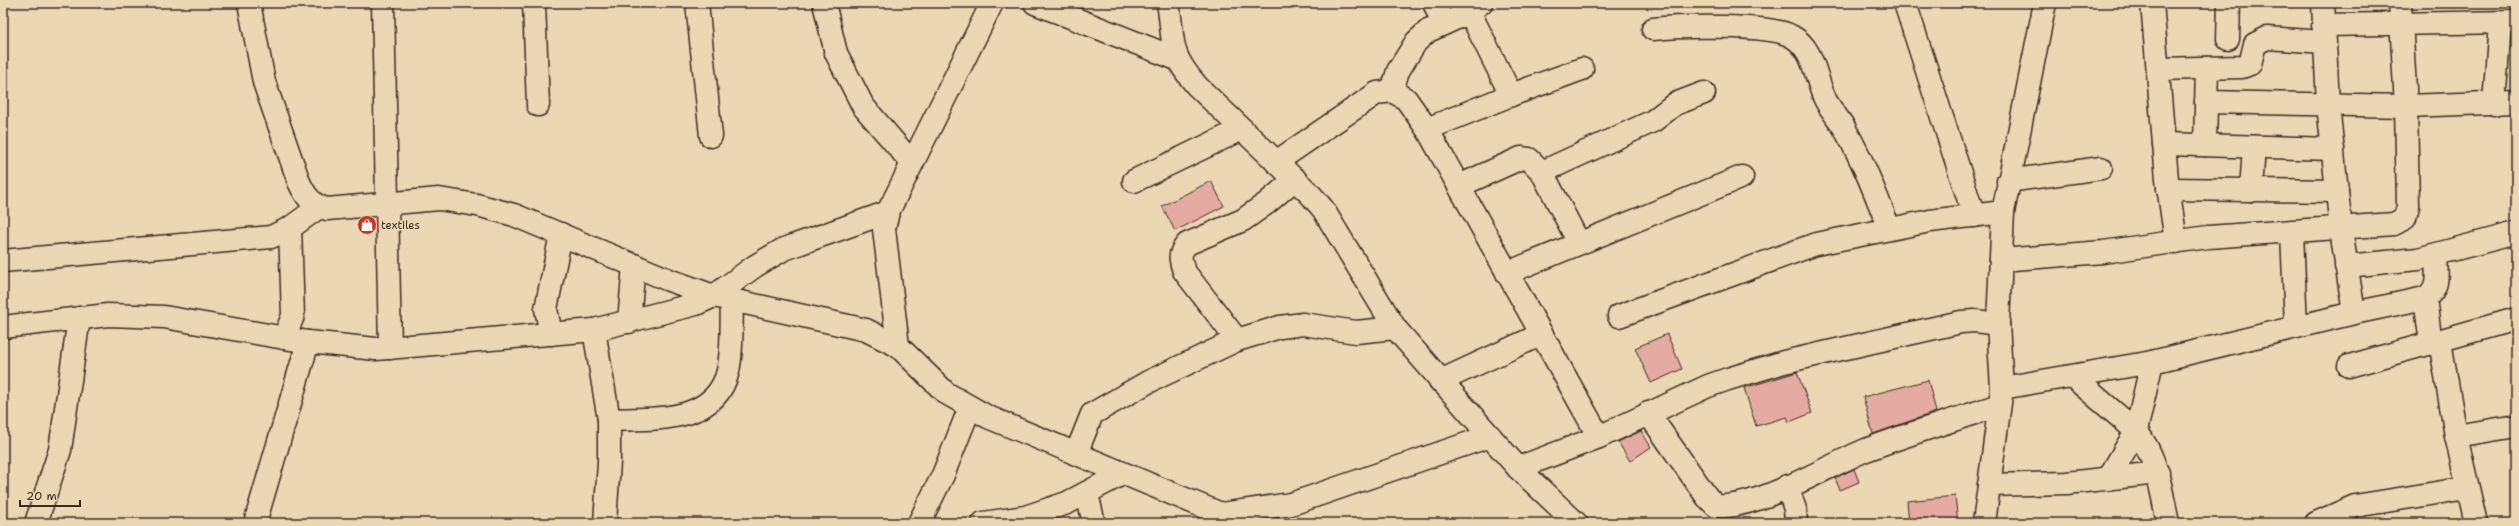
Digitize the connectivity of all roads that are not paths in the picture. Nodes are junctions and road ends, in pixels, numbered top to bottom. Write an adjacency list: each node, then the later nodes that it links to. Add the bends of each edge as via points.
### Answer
1 (249, 3): 55 (street, via 256,46 269,96 299,182 305,194)
2 (383, 3): 54 (street)
3 (534, 3): 33 (street)
4 (697, 3): 37 (street)
5 (824, 3): 43 (street, via 836,53 862,106)
6 (992, 3): 43 (street)
7 (1035, 3): 22 (street)
8 (1168, 3): 22 (street, via 1172,45)
9 (1434, 3): 18 (street)
10 (1905, 3): 58 (street)
11 (2045, 3): 48 (street)
12 (2152, 3): 25 (street)
13 (2229, 3): 21 (street)
14 (2323, 3): 20 (street)
15 (1475, 7): 18 (street); 28 (street)
16 (2401, 13): 17 (street); 20 (street); 34 (street)
17 (2508, 22): 32 (street)
18 (1443, 24): 26 (street, via 1428,31 1416,42 1398,71)
19 (1653, 29): 60 (street, via 1675,26 1764,29 1792,36 1804,46 1826,101 1846,130 1867,170)
20 (2323, 34): 23 (street, via 2267,38 2255,44 2250,64 2242,67); 31 (street)
21 (2228, 38)
22 (1178, 58): 35 (street, via 1181,67 1197,86)
23 (2207, 68): 25 (street); 29 (street)
24 (1582, 69): 28 (street)
25 (2158, 69): 38 (street)
26 (1392, 91): 36 (street, via 1406,99); 42 (street, via 1377,93)
27 (1704, 92): 45 (street, via 1675,104 1653,121)
28 (1511, 94): 36 (street)
29 (2206, 102): 31 (street); 39 (street)
30 (2516, 102): 32 (street)
31 (2328, 104): 34 (street); 41 (street)
32 (2494, 104): 34 (street)
33 (538, 105)
34 (2406, 106): 61 (street, via 2408,206 2405,218 2394,224)
35 (1242, 129): 42 (street); 49 (street)
36 (1427, 129): 50 (street)
37 (711, 136)
38 (2164, 144): 39 (street); 51 (street)
39 (2205, 146): 40 (street)
40 (2254, 147): 41 (street); 52 (street)
41 (2333, 150): 53 (street)
42 (1276, 162): 47 (street)
43 (912, 163): 56 (street)
44 (2101, 168): 48 (street)
45 (1542, 172): 50 (street, via 1529,159 1521,158); 66 (street)
46 (1742, 177): 66 (street)
47 (1295, 179): 83 (street, via 1323,209); 88 (street, via 1243,220 1187,244 1181,250 1179,258 1184,271)
48 (2008, 180): 57 (street)
49 (1134, 181)
50 (1459, 186): 72 (street)
51 (2168, 189): 52 (street); 65 (street)
52 (2251, 190): 53 (street)
53 (2337, 191): 61 (street)
54 (389, 203): 55 (street, via 327,209); 64 (street, via 439,199 457,201 514,215); 92 (street)
55 (319, 207): 59 (street)
56 (888, 212): 74 (street, via 770,256); 91 (street, via 884,229)
57 (2003, 212): 58 (street); 68 (street)
58 (1974, 216): 60 (street)
59 (290, 228): 69 (street, via 271,237); 87 (street, via 293,316)
60 (1889, 228): 76 (street, via 1816,244)
61 (2341, 230): 62 (street); 71 (street)
62 (2292, 233): 65 (street); 82 (street)
63 (2516, 233): 67 (street)
64 (561, 234): 70 (street); 85 (street, via 546,309)
65 (2176, 242): 68 (street, via 2102,252)
66 (1579, 244): 72 (street)
67 (2436, 255): 71 (street); 73 (street, via 2437,284 2434,292)
68 (2001, 260): 80 (street)
69 (3, 261)
70 (634, 265): 74 (street); 79 (street)
71 (2346, 266): 75 (street)
72 (1507, 273): 86 (street)
73 (2425, 298): 75 (street); 90 (street)
74 (723, 299): 79 (street); 91 (street, via 866,330); 100 (street, via 728,370 718,396 707,405 675,416)
75 (2354, 313): 82 (street)
76 (1619, 316)
77 (79, 318): 81 (street); 87 (street, via 108,315 164,317); 116 (street, via 60,450)
78 (2516, 319): 90 (street)
79 (629, 322): 84 (street)
80 (1998, 324): 97 (street); 99 (street, via 1961,322 1784,362 1708,386)
81 (3, 327)
82 (2296, 327): 93 (street)
83 (1395, 328): 88 (street, via 1356,332 1303,324 1280,327); 96 (street)
84 (594, 330): 85 (street); 100 (street)
85 (551, 334): 92 (street)
86 (1542, 334): 96 (street); 105 (street)
87 (284, 338): 89 (street)
88 (1237, 340): 106 (street, via 1148,382 1092,414)
89 (308, 342): 92 (street, via 376,349); 117 (street)
90 (2435, 342): 94 (street); 104 (street)
91 (898, 346): 98 (street, via 946,393)
92 (390, 348)
93 (2152, 362): 95 (street); 102 (street)
94 (2349, 366)
95 (2073, 377): 97 (street); 102 (street)
96 (1440, 380): 103 (street)
97 (2001, 397): 111 (street); 112 (street)
98 (970, 407): 106 (street); 119 (street, via 944,475)
99 (1648, 413): 105 (street); 111 (street, via 1716,506 1728,507)
100 (609, 420): 118 (street, via 610,462)
101 (2516, 426): 104 (street)
102 (2136, 431): 108 (street, via 2147,446); 110 (street)
103 (1490, 436): 107 (street); 115 (street, via 1291,504)
104 (2456, 436): 113 (street)
105 (1599, 437): 107 (street)
106 (1076, 454): 109 (street)
107 (1518, 468): 122 (street)
108 (2158, 473): 110 (street); 125 (street)
109 (1122, 474): 114 (street); 115 (street)
110 (2108, 479): 112 (street)
111 (1787, 486): 123 (street, via 1795,509)
112 (1988, 486): 124 (street)
113 (2467, 488): 126 (street, via 2355,506); 127 (street)
114 (1087, 494): 120 (street, via 1025,517); 121 (street)
115 (1227, 518)
116 (36, 523)
117 (255, 523)
118 (605, 523)
119 (919, 523)
120 (982, 523)
121 (1094, 523)
122 (1576, 523)
123 (1796, 523)
124 (1984, 523)
125 (2168, 523)
126 (2316, 523)
127 (2476, 523)

